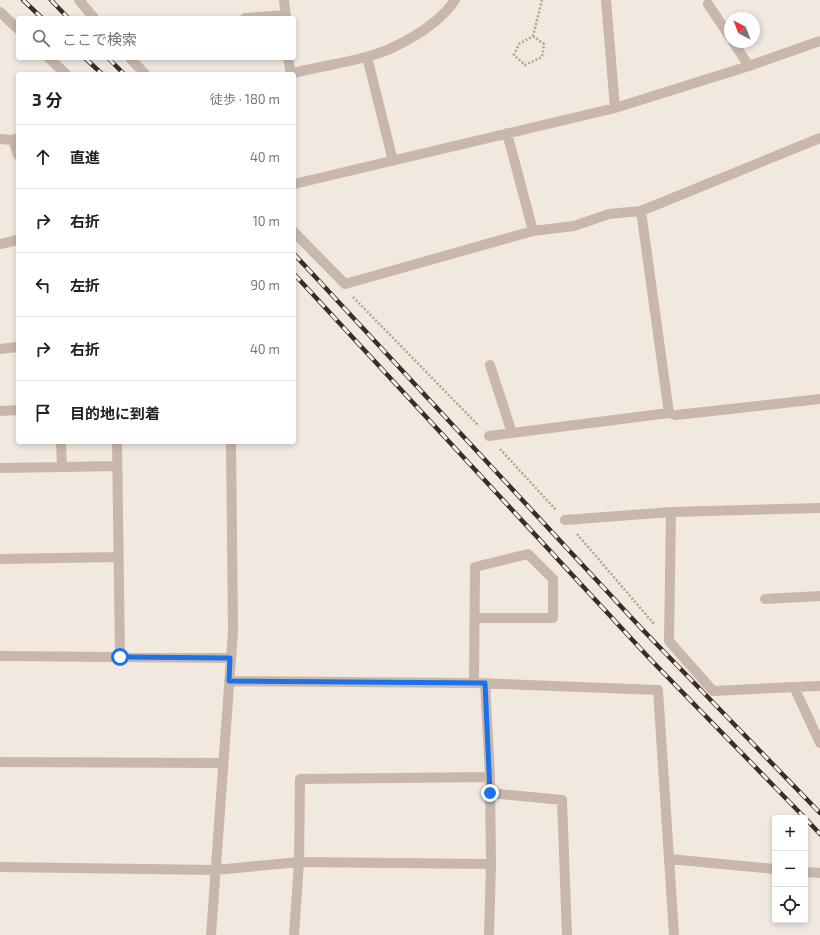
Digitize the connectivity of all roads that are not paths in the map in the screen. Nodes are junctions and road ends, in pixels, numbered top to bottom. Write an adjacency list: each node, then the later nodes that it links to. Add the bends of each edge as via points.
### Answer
1 (79, 0): 7 (street)
2 (284, 0): 8 (street)
3 (455, 0): 13 (street, via 431,24 399,44)
4 (606, 0): 22 (street)
5 (710, 1): 9 (street)
6 (0, 12): 10 (street)
7 (92, 16)
8 (286, 16)
9 (724, 26)
10 (16, 27)
11 (820, 41): 17 (street)
12 (737, 48): 17 (street)
13 (367, 57): 21 (street); 27 (street)
14 (51, 60): 18 (street)
15 (132, 60): 19 (street)
16 (288, 60): 20 (street)
17 (749, 66): 22 (street)
18 (64, 72)
19 (143, 72)
20 (291, 72)
21 (296, 73)
22 (615, 108): 23 (street)
23 (507, 133): 27 (street); 30 (street)
24 (0, 138): 26 (street)
25 (820, 138): 29 (street)
26 (16, 139)
27 (393, 161): 28 (street)
28 (296, 184)
29 (641, 211): 30 (street, via 610,214 574,226); 40 (street)
30 (534, 231): 31 (street, via 345,284)
31 (296, 234)
32 (16, 240): 33 (street)
33 (0, 244)
34 (16, 347): 35 (street)
35 (0, 349)
36 (490, 366): 41 (street)
37 (820, 399): 40 (street, via 676,415)
38 (16, 410): 39 (street)
39 (0, 411)
40 (669, 413): 41 (street)
41 (512, 433): 42 (street)
42 (489, 436)
43 (61, 444): 47 (street)
44 (117, 444): 46 (street)
45 (231, 444): 59 (street, via 233,631)
46 (117, 466): 47 (street); 52 (street)
47 (62, 467): 48 (street)
48 (0, 468)
49 (820, 508): 50 (street)
50 (671, 512): 51 (street); 64 (street, via 669,641 713,691)
51 (565, 520)
52 (118, 557): 53 (street); 58 (street)
53 (0, 559)
54 (820, 596): 55 (street)
55 (765, 599)
56 (475, 618): 56 (street, via 475,567 528,554 552,579 553,618); 61 (street)
57 (0, 656): 58 (street)
58 (120, 657): 59 (street)
59 (230, 658): 60 (street)
60 (229, 681): 61 (street); 67 (street)
61 (474, 683): 62 (street)
62 (485, 683): 68 (street); 70 (street, via 658,690)
63 (820, 686): 64 (street)
64 (794, 688): 65 (street)
65 (820, 743)
66 (0, 762): 67 (street)
67 (224, 763): 75 (street)
68 (490, 777): 69 (street); 71 (street, via 300,779)
69 (490, 793): 72 (street); 81 (street, via 562,800)
70 (669, 859): 74 (street); 82 (street)
71 (299, 862): 72 (street); 75 (street); 79 (street)
72 (491, 864): 80 (street)
73 (0, 867): 75 (street)
74 (772, 869)
75 (216, 870): 78 (street)
76 (808, 872): 77 (street)
77 (820, 873)
78 (212, 935)
79 (294, 935)
80 (489, 935)
81 (567, 935)
82 (674, 935)

